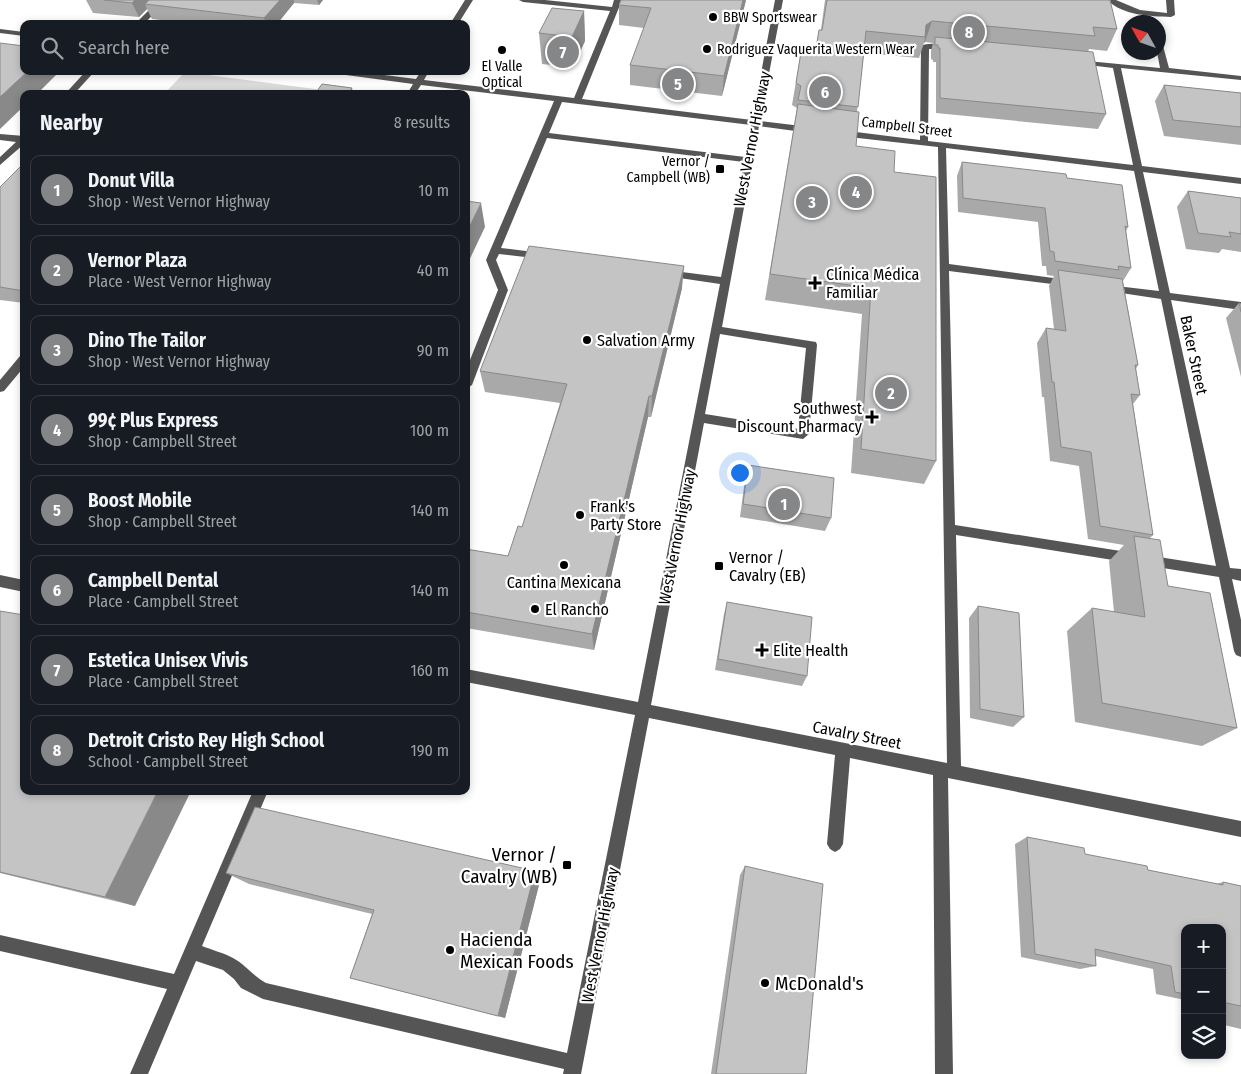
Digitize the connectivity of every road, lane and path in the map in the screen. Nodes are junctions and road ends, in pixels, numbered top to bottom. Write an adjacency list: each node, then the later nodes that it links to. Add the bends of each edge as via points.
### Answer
1 (163, 0): 11 (street)
2 (469, 0): 12 (street)
3 (523, 0): 8 (street)
4 (618, 0): 8 (street)
5 (779, 0): 29 (street, West Vernor Highway)
6 (1111, 0): 9 (street, via 1122,8)
7 (1170, 0): 10 (street, via 1171,15)
8 (614, 9): 28 (street)
9 (1143, 15)
10 (1166, 16)
11 (143, 20)
12 (456, 20)
13 (0, 32): 14 (street)
14 (20, 34)
15 (955, 49): 34 (street, via 925,46)
16 (1162, 60): 19 (street)
17 (1074, 61): 18 (street)
18 (1116, 66): 19 (street); 38 (street, Baker Street)
19 (1165, 70): 23 (street)
20 (87, 75): 25 (street)
21 (363, 75): 24 (street, Campbell Street)
22 (423, 75): 24 (street)
23 (1241, 78)
24 (419, 82): 26 (street); 27 (street, Campbell Street)
25 (73, 90)
26 (414, 90)
27 (559, 99): 28 (street, Campbell Street); 30 (street)
28 (578, 101): 29 (street, Campbell Street)
29 (756, 123): 34 (street, Campbell Street); 36 (street, West Vernor Highway)
30 (544, 135): 36 (street); 40 (street)
31 (0, 137): 32 (street)
32 (20, 140)
33 (20, 143): 37 (street)
34 (924, 143): 35 (street, Campbell Street)
35 (942, 145): 38 (street, Campbell Street); 42 (street)
36 (749, 160): 44 (street, West Vernor Highway)
37 (0, 162)
38 (1137, 169): 39 (street, Campbell Street); 47 (street, Baker Street)
39 (1241, 181)
40 (495, 250): 41 (street); 51 (street, via 491,260 503,290)
41 (554, 258)
42 (944, 267): 45 (street); 54 (street)
43 (652, 271): 44 (street)
44 (726, 281): 49 (street, West Vernor Highway)
45 (1079, 284)
46 (1098, 286): 47 (street)
47 (1164, 295): 48 (street); 55 (street, Baker Street)
48 (1241, 306)
49 (716, 330): 53 (street, West Vernor Highway); 53 (street, via 812,345 803,434)
50 (20, 364): 52 (street)
51 (470, 370)
52 (0, 388)
53 (700, 418): 61 (street, West Vernor Highway)
54 (949, 529): 55 (street); 63 (street)
55 (1224, 572): 56 (street); 59 (street, Baker Street)
56 (1241, 575)
57 (2, 585): 58 (street)
58 (20, 586)
59 (1241, 652)
60 (470, 675): 61 (street, Cavalry Street)
61 (644, 710): 62 (street, Cavalry Street); 70 (street, West Vernor Highway)
62 (843, 750): 63 (street, Cavalry Street); 66 (street)
63 (947, 770): 65 (street, Cavalry Street); 72 (street)
64 (259, 795): 68 (street)
65 (1241, 829)
66 (835, 844)
67 (0, 942): 69 (street)
68 (192, 951): 69 (street); 70 (street, via 228,964 247,982 263,991)
69 (178, 983): 71 (street)
70 (573, 1069)
71 (139, 1074)
72 (944, 1074)

